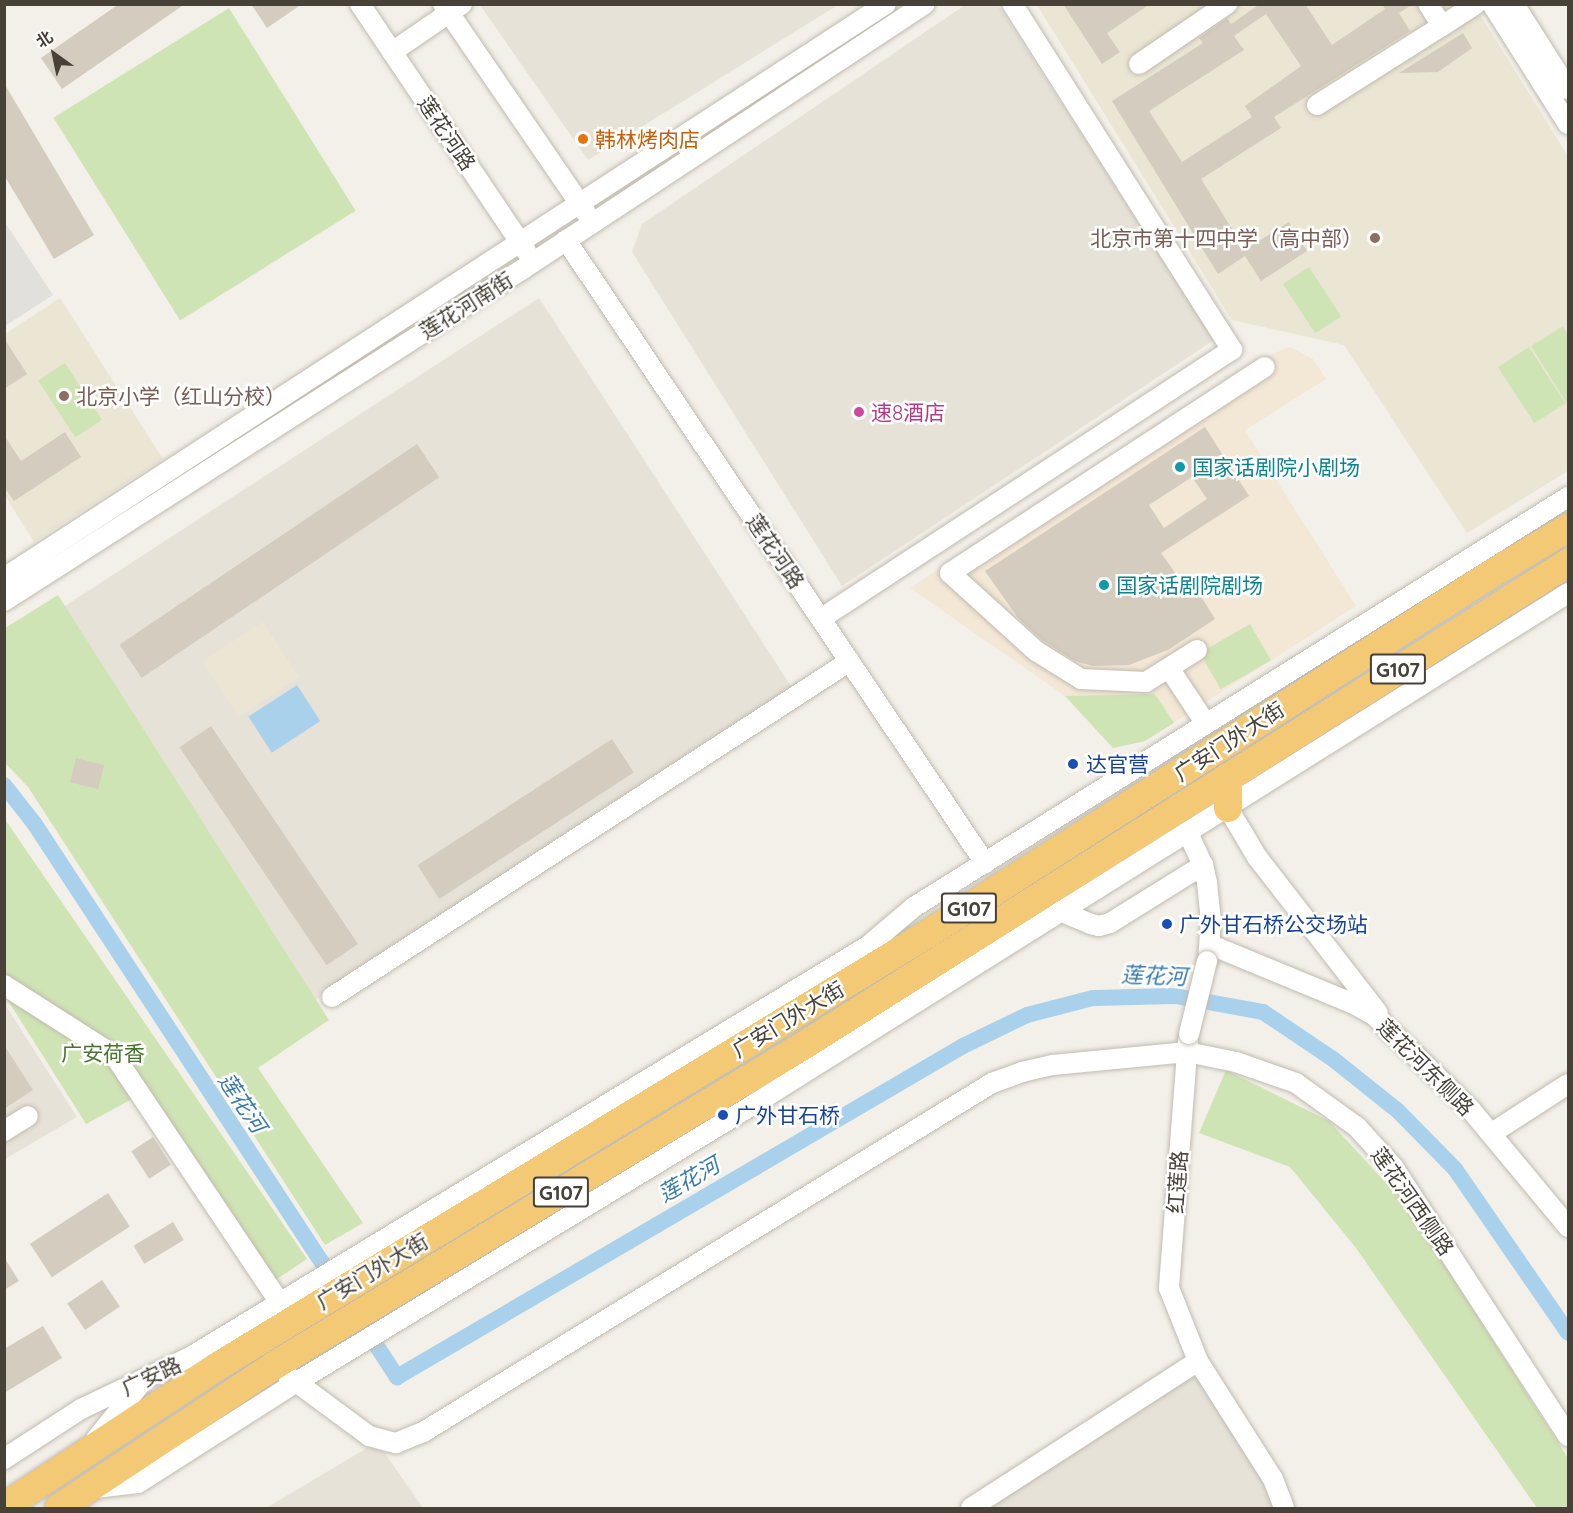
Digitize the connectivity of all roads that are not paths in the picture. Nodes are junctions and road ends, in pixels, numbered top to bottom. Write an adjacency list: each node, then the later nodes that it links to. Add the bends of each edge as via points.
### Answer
1 (360, 4): 12 (street, 莲花河路)
2 (886, 4): 17 (street, 莲花河南街)
3 (925, 4): 18 (street, 莲花河南街)
4 (1012, 4): 29 (street, via 1232,350)
5 (1227, 4): 13 (street)
6 (1428, 4): 11 (street)
7 (1476, 4): 11 (street)
8 (1492, 4): 16 (street)
9 (1514, 4): 14 (street)
10 (451, 7): 12 (street); 17 (street)
11 (1442, 26): 15 (street)
12 (392, 52): 20 (street, 莲花河路)
13 (1139, 64)
14 (1569, 89)
15 (1317, 105)
16 (1569, 124)
17 (579, 204): 18 (street); 20 (street, 莲花河南街)
18 (592, 223): 19 (street, 莲花河南街)
19 (566, 240): 21 (street, 莲花河南街); 29 (street, 莲花河路)
20 (520, 242): 21 (street, 莲花河路); 26 (street, 莲花河南街)
21 (534, 261): 28 (street, 莲花河南街)
22 (1265, 367): 32 (street, via 950,573 1036,651 1081,679 1146,682)
23 (1569, 497): 34 (street, 广安门外大街)
24 (1569, 528): 52 (highway, 广安门外大街 / G107, via 1481,580 929,933)
25 (1569, 562): 33 (highway, 广安门外大街 / G107)
26 (4, 578)
27 (1569, 593): 33 (street, 广安门外大街)
28 (4, 601)
29 (822, 618): 31 (street, 莲花河路)
30 (1197, 650): 32 (street)
31 (850, 661): 39 (street, 莲花河路); 44 (street)
32 (1169, 668): 34 (street)
33 (1392, 688): 35 (highway, 广安门外大街 / G107); 36 (street, 广安门外大街)
34 (1206, 724): 39 (street, 广安门外大街)
35 (1228, 777): 36 (highway); 37 (highway, 广安门外大街 / G107)
36 (1228, 808): 38 (street, 广安门外大街); 45 (street, via 1257,857)
37 (1162, 820): 38 (highway); 41 (highway, 广安门外大街 / G107)
38 (1188, 833): 40 (street, 红莲路); 41 (street, 广安门外大街)
39 (985, 863): 52 (street, 广安门外大街, via 914,908 868,946)
40 (1203, 865): 41 (street, via 1099,926); 42 (street, 红莲路, via 1210,907)
41 (1054, 901): 57 (highway, 广安门外大街 / G107, via 753,1077)
42 (1209, 953): 45 (street, 莲花河东侧路, via 1352,1003); 46 (street, 红莲路, bridge)
43 (4, 985): 53 (street, via 114,1055)
44 (332, 997)
45 (1393, 1031): 50 (street, 莲花河东侧路)
46 (1188, 1043): 55 (street, 红莲路, via 1169,1288); 57 (street, 莲花河西侧路, via 1053,1065 992,1083 425,1431 396,1443 369,1436); 59 (street, 莲花河西侧路, via 1296,1083 1357,1127 1394,1167)
47 (1569, 1084): 50 (street)
48 (28, 1116): 49 (street)
49 (4, 1131)
50 (1492, 1133): 51 (street, 莲花河东侧路)
51 (1569, 1227)
52 (358, 1268): 53 (highway, 广安门外大街 / G107)
53 (294, 1302): 54 (street, 广安路); 56 (highway, 广安门外大街 / G107)
54 (192, 1356): 56 (street); 58 (street, 广安路)
55 (1198, 1361): 64 (street); 65 (street, 红莲路, via 1272,1479)
56 (218, 1366): 60 (highway, 广安门外大街 / G107)
57 (285, 1374): 63 (highway, 广安门外大街 / G107)
58 (146, 1378): 60 (street); 61 (street, 广安路, via 81,1409)
59 (1569, 1436)
60 (81, 1457): 62 (highway, 广安门外大街 / G107)
61 (4, 1459)
62 (4, 1508)
63 (59, 1509)
64 (971, 1509)
65 (1284, 1509)

